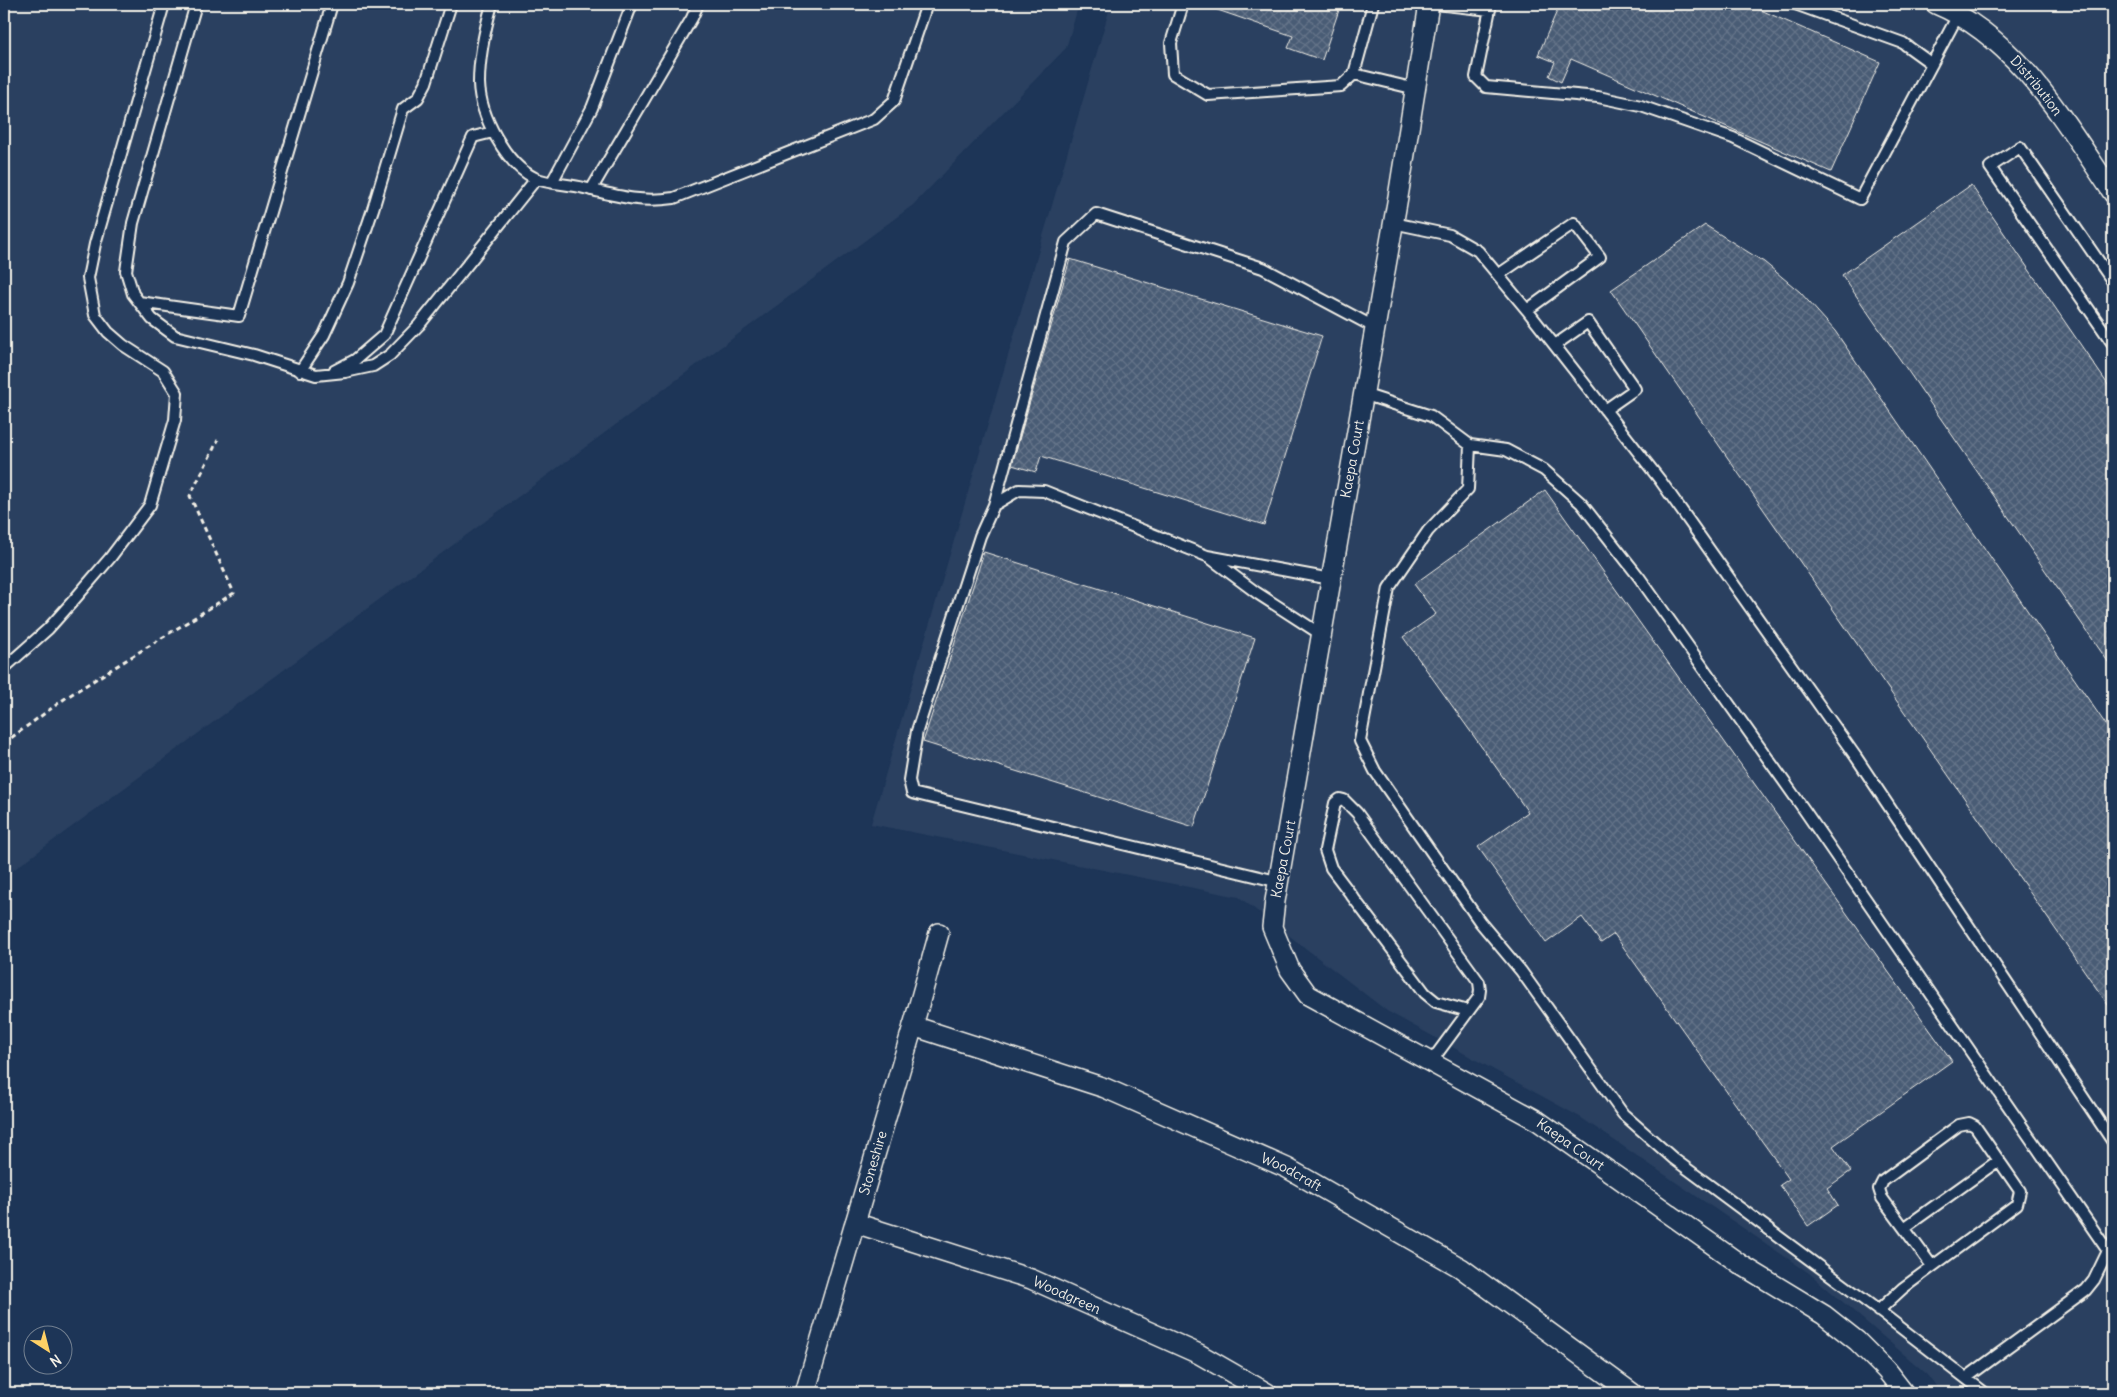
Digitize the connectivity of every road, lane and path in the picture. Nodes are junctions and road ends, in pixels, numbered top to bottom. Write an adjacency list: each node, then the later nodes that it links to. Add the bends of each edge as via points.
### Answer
1 (164, 4): 43 (lane, via 88,278 95,315 108,332 156,365 171,381 177,393 175,420 150,505 67,608)
2 (196, 4): 28 (lane, via 133,223 126,271)
3 (332, 4): 28 (lane, via 240,316)
4 (451, 4): 33 (lane, via 426,83 418,98 403,109 348,283 324,335)
5 (492, 4): 20 (lane, via 482,47 479,84)
6 (632, 4): 22 (lane, via 592,108)
7 (698, 4): 23 (lane)
8 (927, 4): 23 (lane, via 894,101 874,119 674,198 652,201)
9 (1183, 4): 18 (lane, via 1170,43 1173,74 1208,95 1342,86)
10 (1373, 4): 18 (lane)
11 (1429, 4): 19 (street, Kaepa Court)
12 (1436, 4): 15 (lane)
13 (1795, 4): 17 (lane, via 1903,43)
14 (1936, 4): 16 (street, Distribution)
15 (1491, 7): 17 (lane, via 1476,77 1486,88 1598,97 1641,106 1733,138 1860,199)
16 (1958, 15): 17 (lane); 24 (street, Distribution, via 1986,33 2046,95)
17 (1932, 64)
18 (1354, 74): 19 (lane)
19 (1416, 89): 25 (street, Kaepa Court)
20 (493, 132): 21 (lane, via 516,167); 34 (lane, via 473,137 384,335 355,360)
21 (536, 179): 22 (lane); 34 (lane, via 419,325 390,354 373,366)
22 (552, 182): 23 (lane)
23 (591, 190)
24 (2113, 193)
25 (1393, 223): 26 (lane, via 1450,235 1478,251); 30 (street, Kaepa Court)
26 (1498, 275): 29 (lane); 29 (lane, via 1574,223 1600,257)
27 (2113, 282): 31 (lane, via 2020,147 1990,167)
28 (139, 302): 33 (lane, via 152,319 175,336 254,355)
29 (1527, 310): 32 (lane)
30 (1374, 328): 35 (street, Kaepa Court); 39 (lane, via 1263,268 1096,214 1066,242)
31 (2113, 344)
32 (1555, 345): 36 (lane); 36 (lane, via 1588,322 1635,388)
33 (300, 371): 34 (lane)
34 (328, 374)
35 (1363, 394): 38 (lane, via 1431,416); 41 (street, Kaepa Court)
36 (1605, 410): 50 (lane, via 1660,480 1856,757)
37 (218, 440): 44 (path, via 190,496 234,592 67,697)
38 (1470, 445): 55 (lane, via 1468,489 1428,531 1389,588 1360,741 1375,771 1480,922 1521,971 1623,1114 1674,1159); 56 (lane, via 1506,450 1544,470 1586,509 1639,577 1805,811 2108,1251 2086,1290)
39 (994, 505): 40 (lane, via 1019,490 1044,491); 45 (lane, via 980,536 917,731 909,780 912,793)
40 (1208, 556): 41 (lane); 42 (lane, via 1257,593)
41 (1331, 580): 42 (street, Kaepa Court)
42 (1322, 635): 45 (street, Kaepa Court)
43 (4, 668)
44 (4, 743)
45 (1280, 882): 49 (street, Kaepa Court, via 1272,927 1290,970 1308,995)
46 (939, 932): 48 (street, Stoneshire)
47 (1468, 1011): 47 (lane, via 1479,997 1480,990 1473,971 1357,813 1340,799 1335,803 1325,850 1331,868 1425,993 1436,1002); 49 (lane)
48 (913, 1026): 52 (street, Stoneshire); 59 (street, Woodcraft, via 1105,1088 1287,1168 1461,1268)
49 (1431, 1062): 60 (street, Kaepa Court, via 1538,1122 1740,1264 1824,1315 1857,1341)
50 (2113, 1142)
51 (1999, 1160): 53 (lane); 53 (lane, via 1975,1126 1969,1123 1959,1125 1883,1181 1879,1189 1882,1198); 54 (lane, via 2020,1191 2017,1204)
52 (855, 1223): 57 (street, Stoneshire); 58 (street, Woodgreen, via 1031,1279 1199,1354)
53 (1904, 1228): 54 (lane)
54 (1932, 1266): 55 (lane)
55 (1878, 1311): 56 (lane)
56 (1966, 1378): 61 (lane)
57 (805, 1393)
58 (1267, 1393)
59 (1632, 1393)
60 (1904, 1393)
61 (1985, 1393)

